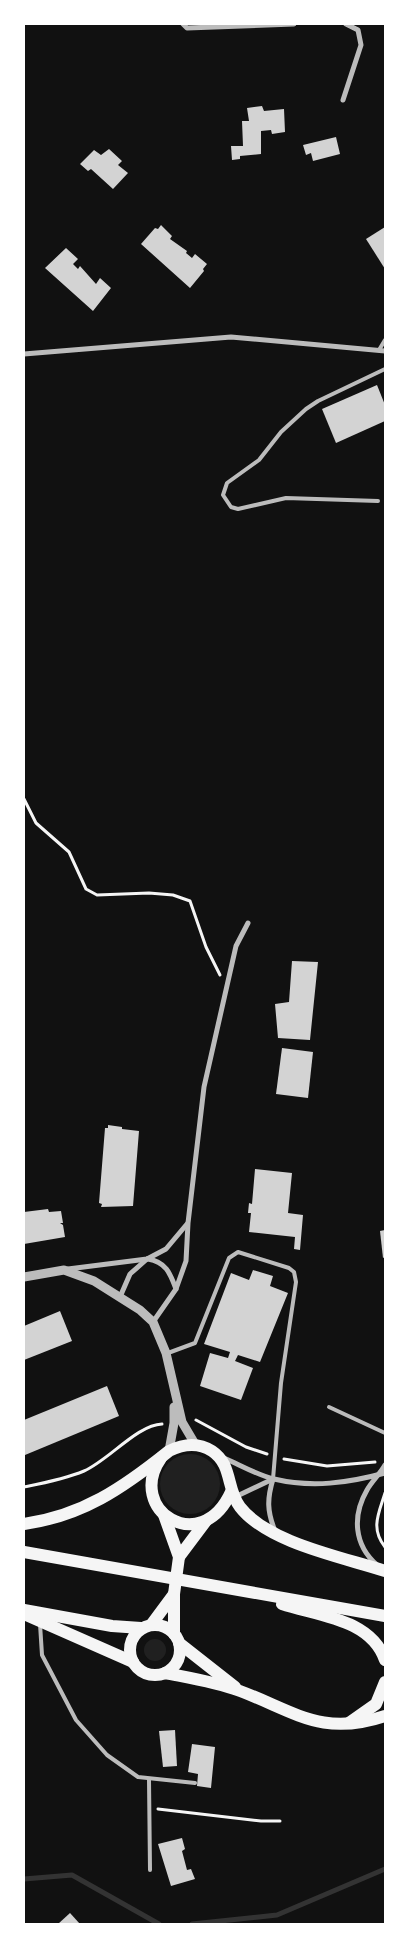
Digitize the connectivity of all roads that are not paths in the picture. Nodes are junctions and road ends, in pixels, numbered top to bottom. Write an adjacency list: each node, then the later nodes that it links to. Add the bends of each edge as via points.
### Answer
1 (183, 24): 2 (street, via 187,28)
2 (294, 24)
3 (346, 24): 4 (street, via 358,30 361,45)
4 (344, 100)
5 (385, 340): 6 (lane)
6 (382, 351): 7 (street, via 231,337)
7 (24, 354)
8 (385, 369): 9 (lane, via 306,410 259,460 227,483 223,495 231,508 238,509 286,498)
9 (378, 501)
10 (248, 923): 11 (street, via 236,946 204,1087)
11 (188, 1224): 12 (street, via 166,1248); 15 (street, via 186,1261)
12 (147, 1259): 13 (street); 15 (street, via 166,1266); 16 (street, via 130,1274)
13 (64, 1270): 14 (street); 16 (street, via 94,1281)
14 (24, 1277)
15 (176, 1289): 17 (street)
16 (120, 1297): 17 (street)
17 (153, 1322): 18 (street)
18 (166, 1353): 19 (street); 27 (lane, via 195,1343 229,1258 234,1253 294,1272 296,1282 281,1383)
19 (173, 1394): 22 (street, via 182,1422); 23 (street, via 174,1424)
20 (329, 1407): 21 (lane)
21 (385, 1433)
22 (195, 1444): 23 (main road, via 178,1446); 24 (main road)
23 (165, 1454): 29 (main road, via 152,1473 151,1483 155,1503); 31 (main road, via 80,1510)
24 (219, 1456): 27 (street); 28 (main road, via 229,1474)
25 (385, 1465): 26 (street)
26 (382, 1474): 27 (street, via 320,1485); 35 (street, via 367,1491 356,1524 364,1550)
27 (273, 1479): 28 (street); 32 (street, via 267,1504)
28 (230, 1497): 30 (main road, via 214,1517); 32 (main road, via 256,1524)
29 (164, 1515): 30 (main road, via 182,1524); 34 (main road)
30 (206, 1521): 34 (main road)
31 (24, 1524)
32 (277, 1536): 35 (main road)
33 (24, 1552): 36 (main road)
34 (179, 1557): 37 (main road)
35 (384, 1570)
36 (219, 1586): 39 (main road); 43 (main road, via 354,1625 379,1645)
37 (174, 1594): 41 (main road); 42 (main road)
38 (24, 1612): 40 (main road); 41 (main road, via 112,1626)
39 (385, 1616)
40 (39, 1622): 44 (main road); 50 (lane, via 42,1655 76,1720 107,1755 138,1777)
41 (146, 1627): 42 (main road, via 164,1626); 44 (main road, via 132,1640 130,1654)
42 (177, 1638): 45 (main road, via 180,1650 176,1663); 47 (main road)
43 (385, 1660)
44 (133, 1662): 45 (main road, via 151,1675)
45 (165, 1673): 47 (main road)
46 (385, 1682): 49 (main road, via 376,1704)
47 (239, 1691): 49 (main road, via 315,1722)
48 (385, 1716): 49 (main road)
49 (345, 1725)
50 (149, 1780): 51 (lane); 52 (lane)
51 (194, 1783)
52 (150, 1870)

